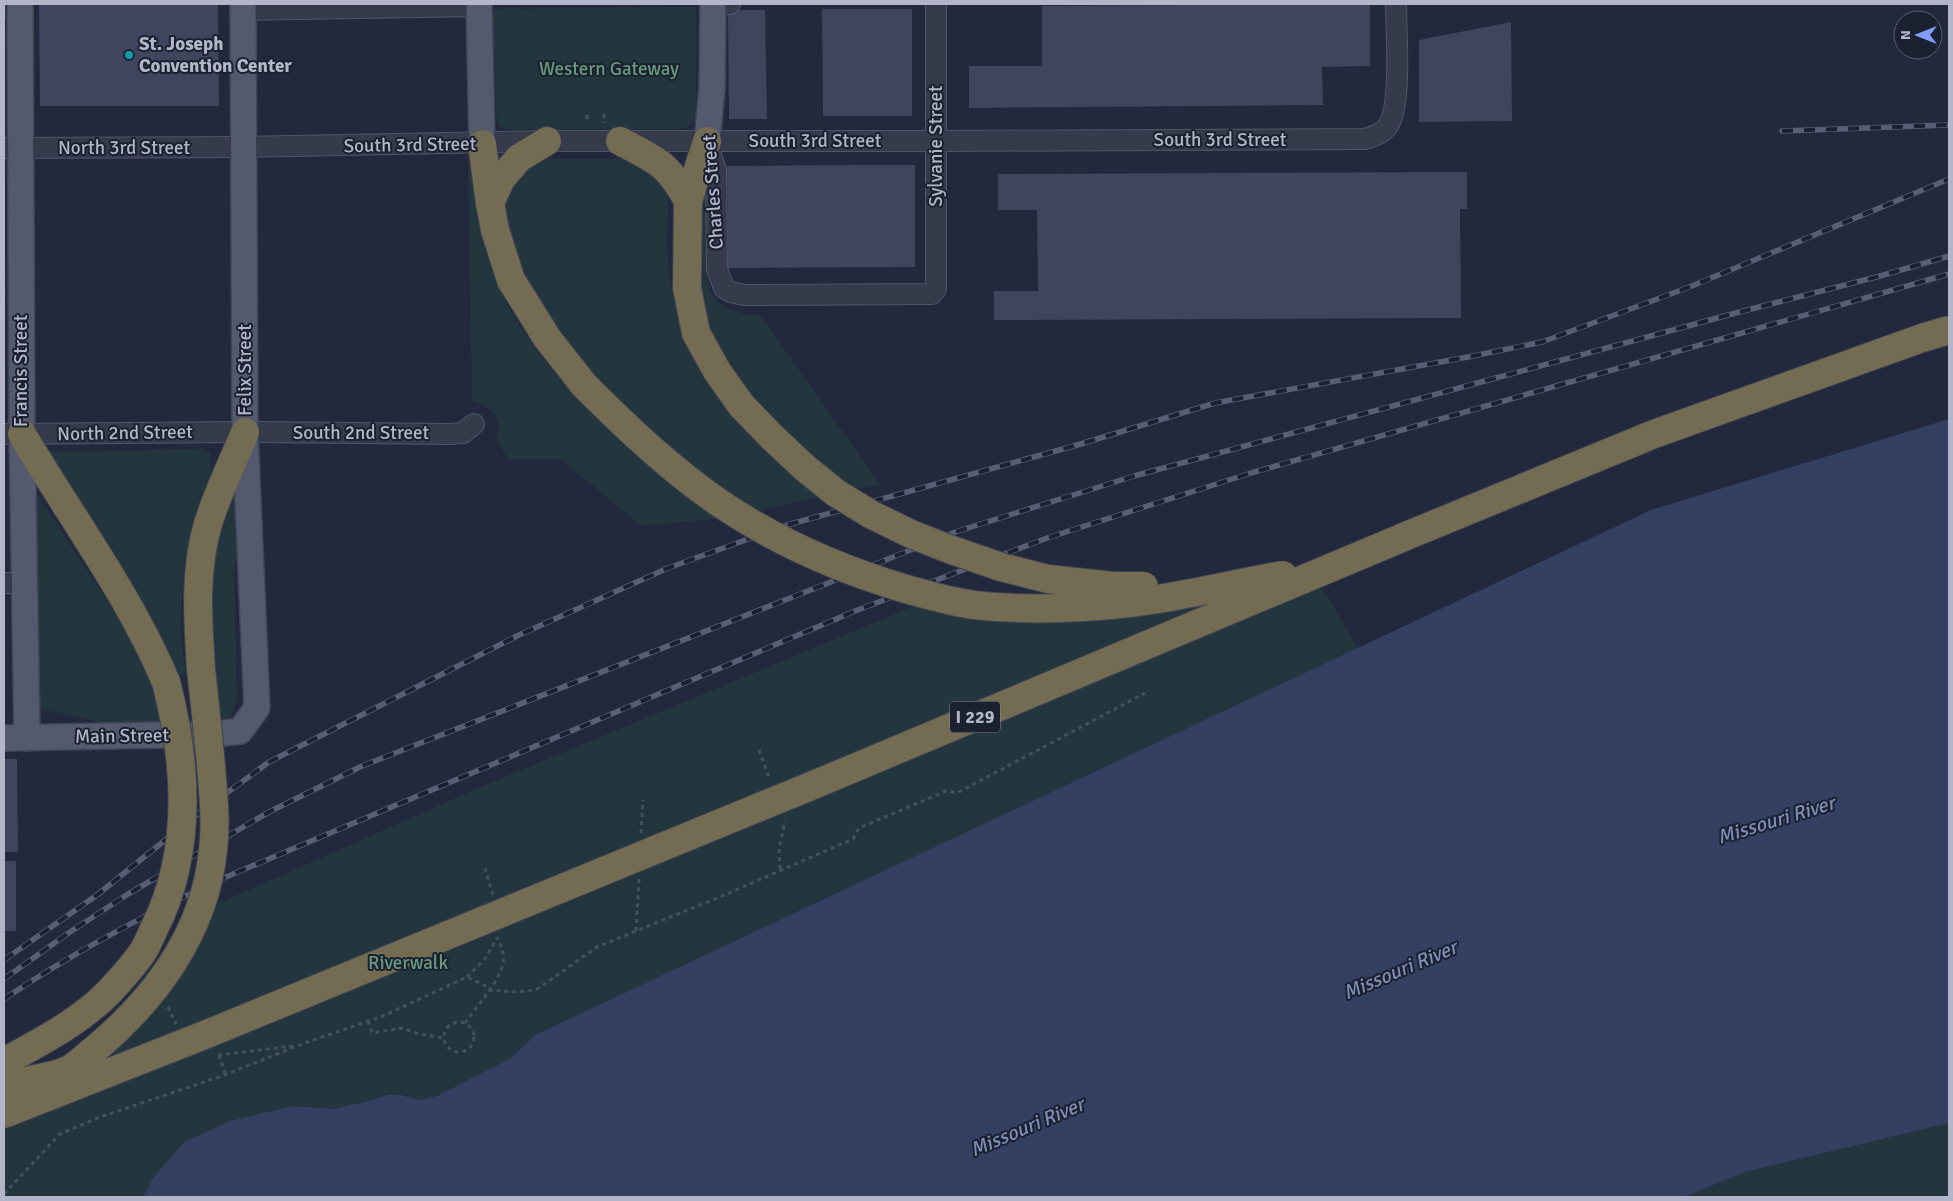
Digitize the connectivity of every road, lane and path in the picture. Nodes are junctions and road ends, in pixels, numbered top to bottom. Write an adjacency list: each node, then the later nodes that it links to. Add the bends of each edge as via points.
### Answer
1 (713, 4): 2 (street); 14 (main road, Charles Street, via 712,89)
2 (730, 4)
3 (936, 4): 15 (street, Sylvanie Street)
4 (1396, 4): 15 (street, South 3rd Street, via 1394,111 1383,132 1370,137 1346,140)
5 (14, 5): 18 (main road, Francis Street)
6 (479, 5): 7 (street); 16 (main road)
7 (376, 6): 8 (street)
8 (243, 7): 17 (main road, Felix Street)
9 (604, 114): 12 (path)
10 (587, 115): 11 (path)
11 (587, 124)
12 (612, 132): 13 (street, South 3rd Street); 14 (street, South 3rd Street); 19 (highway, via 660,162 677,181)
13 (547, 141): 16 (street, South 3rd Street); 20 (highway, via 519,158 502,178)
14 (707, 141): 15 (street, South 3rd Street); 19 (highway); 21 (street, Charles Street, via 716,171 717,269 724,288 744,294 932,294)
15 (936, 141): 21 (street, Sylvanie Street)
16 (482, 144): 17 (street, South 3rd Street); 20 (highway)
17 (244, 147): 18 (street, North 3rd Street); 24 (main road, Felix Street)
18 (12, 148): 25 (main road, Francis Street)
19 (688, 201): 26 (highway, bridge, via 687,288 696,333 717,371 742,405 805,468 836,493 872,515 911,534 1001,567 1048,579 1122,586 1260,581)
20 (490, 203): 27 (highway, bridge, via 511,280 547,338 584,385 622,423 720,503 750,523 827,561 874,580 973,605 1086,607 1163,600)
21 (936, 289)
22 (1949, 330): 26 (highway, I 229, bridge, via 1654,434); 27 (highway, I 229, bridge, via 1656,435)
23 (474, 424): 24 (street, South 2nd Street, via 463,433 451,434)
24 (245, 432): 25 (street, North 2nd Street); 30 (main road, Felix Street, via 257,708); 41 (highway, bridge, via 208,524 200,558 198,619 214,804 213,850 199,910 187,940 152,991 121,1027 67,1071)
25 (13, 434): 28 (main road, Francis Street); 38 (highway, bridge, via 103,564 152,648 166,682 176,720 182,767 183,822 176,868 163,911 142,953 110,991 84,1014)
26 (1361, 554): 41 (highway, I 229, bridge, via 823,781 207,1034)
27 (1327, 568): 40 (highway, I 229, bridge, via 823,781 418,947 212,1013 58,1074)
28 (14, 583): 31 (main road, Francis Street)
29 (1145, 694): 33 (path, via 958,793 946,791 859,828 853,839 597,946 536,990)
30 (240, 731): 31 (main road, Main Street)
31 (16, 738)
32 (497, 937): 33 (path, via 504,964)
33 (489, 990): 34 (path, via 467,977); 35 (path)
34 (368, 1021): 36 (path, via 372,1033 402,1028); 39 (path)
35 (465, 1023): 36 (path, via 449,1025); 36 (path, via 471,1027 474,1036 466,1050 452,1050)
36 (443, 1038)
37 (219, 1055): 39 (path)
38 (4, 1062)
39 (225, 1074): 42 (path, via 60,1134)
40 (4, 1086)
41 (4, 1113)
42 (4, 1194)

